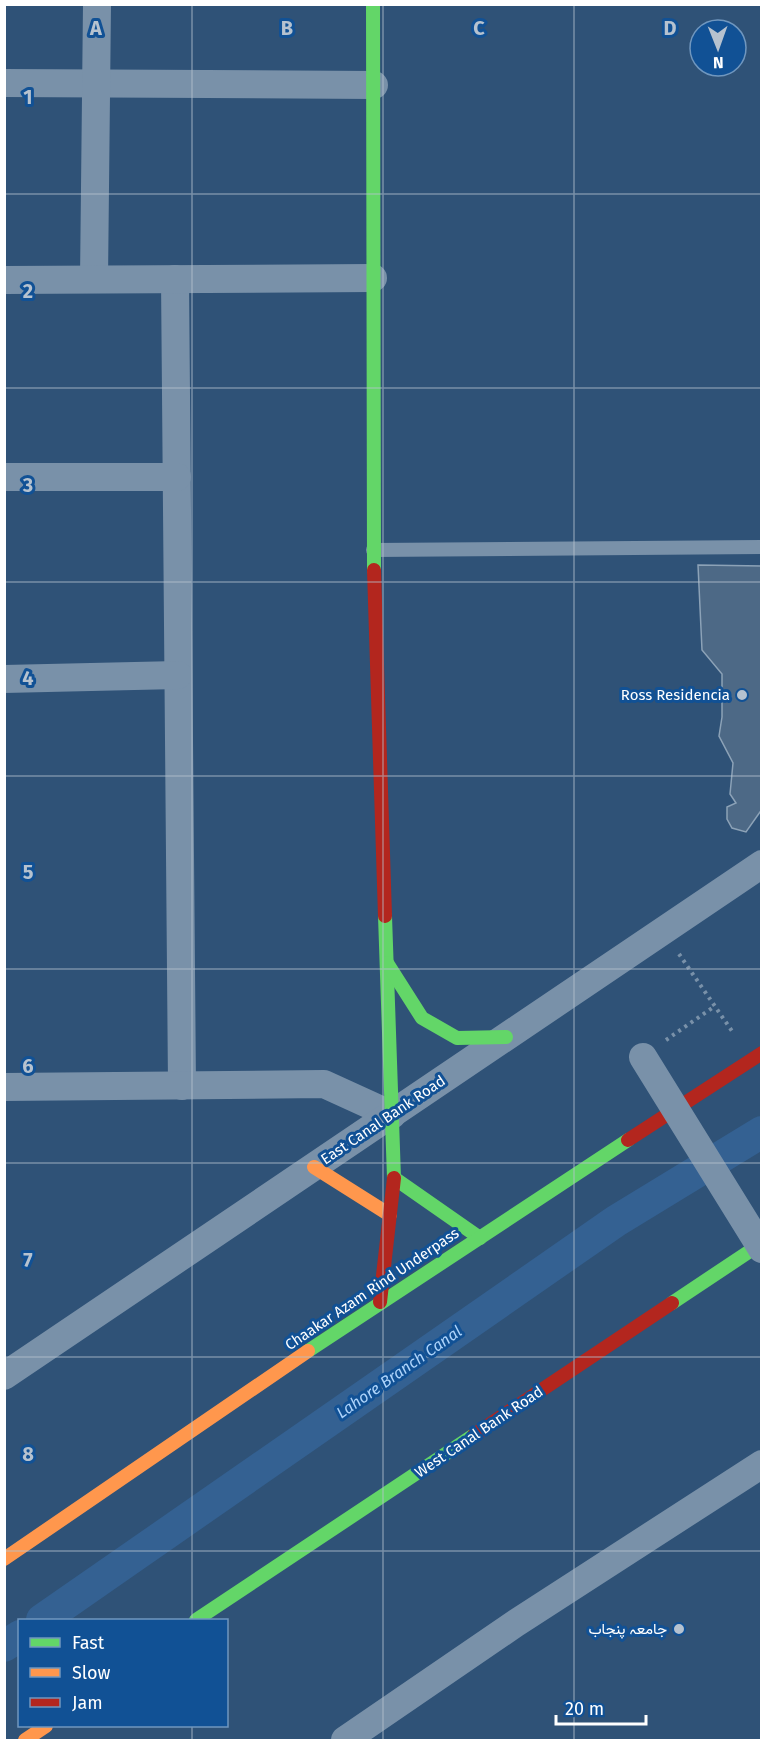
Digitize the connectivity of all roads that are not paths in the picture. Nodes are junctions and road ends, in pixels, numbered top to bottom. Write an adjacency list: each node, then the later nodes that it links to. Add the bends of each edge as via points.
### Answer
1 (97, 4): 4 (street)
2 (373, 4): 5 (main road)
3 (4, 83): 4 (street)
4 (96, 84): 5 (street); 7 (street)
5 (374, 85): 6 (main road)
6 (373, 278): 8 (street); 13 (main road)
7 (94, 279): 8 (street); 9 (street)
8 (175, 279): 11 (street)
9 (4, 280)
10 (4, 477): 11 (street)
11 (177, 477): 14 (street)
12 (762, 547): 13 (lane)
13 (373, 550): 17 (main road)
14 (178, 675): 15 (street); 21 (street)
15 (4, 680)
16 (762, 864): 18 (street, East Canal Bank Road)
17 (386, 961): 18 (main road, via 422,1018 457,1038); 23 (main road)
18 (506, 1037): 23 (street, East Canal Bank Road)
19 (643, 1057): 29 (street, bridge)
20 (757, 1057): 27 (main road, Chaakar Azam Rind Underpass)
21 (182, 1086): 22 (street); 23 (street, via 324,1084)
22 (4, 1087)
23 (392, 1115): 24 (street, East Canal Bank Road); 25 (main road)
24 (314, 1167): 26 (main road); 31 (street, East Canal Bank Road)
25 (394, 1178): 26 (main road); 27 (main road)
26 (390, 1215): 30 (main road)
27 (480, 1238): 30 (main road, Chaakar Azam Rind Underpass)
28 (762, 1243): 34 (main road, West Canal Bank Road)
29 (762, 1249)
30 (380, 1302): 33 (main road, Chaakar Azam Rind Underpass)
31 (4, 1376)
32 (762, 1464): 39 (street, via 516,1623)
33 (4, 1558)
34 (198, 1619)
35 (43, 1727): 37 (main road)
36 (58, 1727): 38 (main road)
37 (25, 1740)
38 (42, 1740)
39 (345, 1740)

